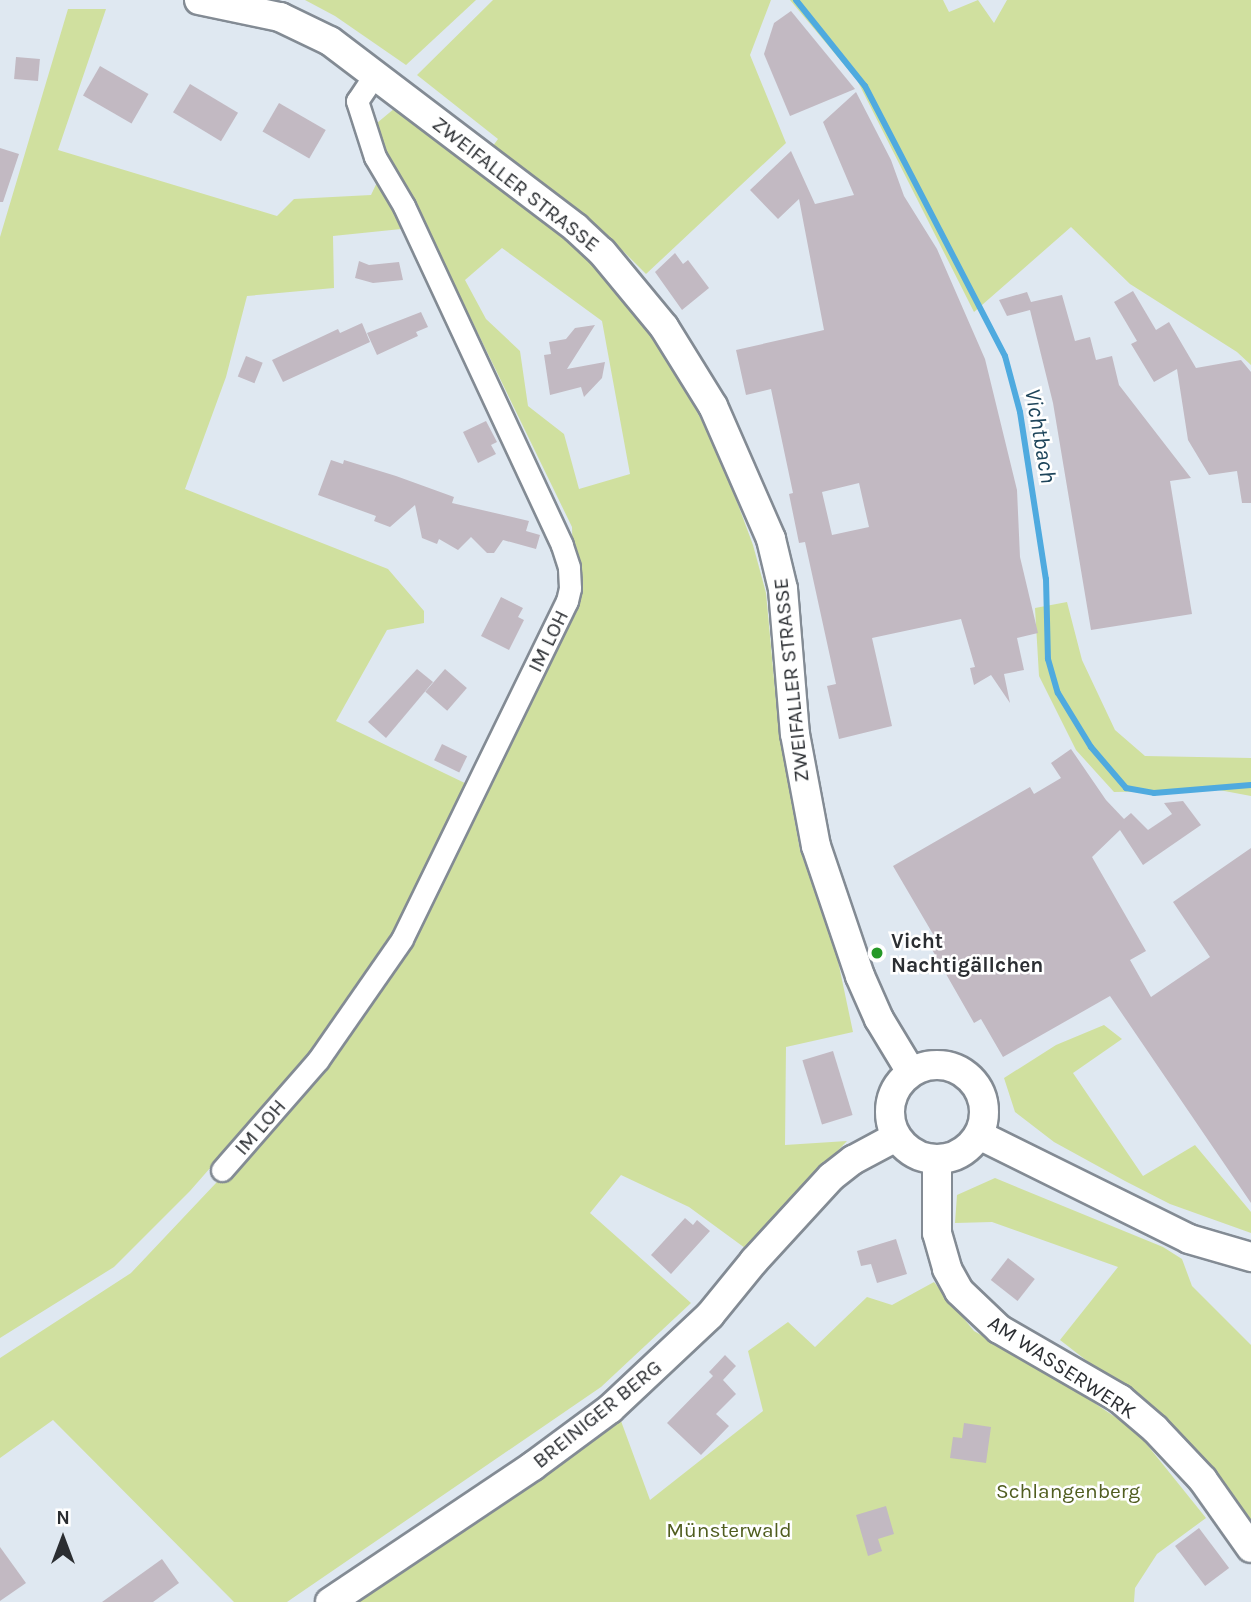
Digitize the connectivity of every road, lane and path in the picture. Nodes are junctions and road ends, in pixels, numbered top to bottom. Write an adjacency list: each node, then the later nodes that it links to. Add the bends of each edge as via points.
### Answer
1 (199, 0): 2 (main road, ZWEIFALLER STRASSE, via 258,10 302,25)
2 (375, 74): 3 (main road, ZWEIFALLER STRASSE, via 602,251 664,327 713,406 752,492 783,589 803,790 830,894 874,1008); 7 (street, IM LOH, via 357,101 375,157 404,206 562,545 569,588 567,601 402,939 318,1060)
3 (911, 1072): 4 (main road, via 939,1065 966,1074 982,1096 984,1122); 5 (main road, via 890,1101)
4 (979, 1135): 6 (main road, via 965,1150); 8 (main road, via 1189,1239)
5 (896, 1136): 6 (main road, via 906,1149); 10 (main road, BREINIGER BERG, via 831,1177 710,1315 610,1409)
6 (937, 1159): 9 (main road, AM WASSERWERK, via 937,1233 959,1291 999,1329 1120,1399 1155,1429 1203,1480)
7 (222, 1170)
8 (1251, 1257)
9 (1251, 1548)
10 (330, 1602)

